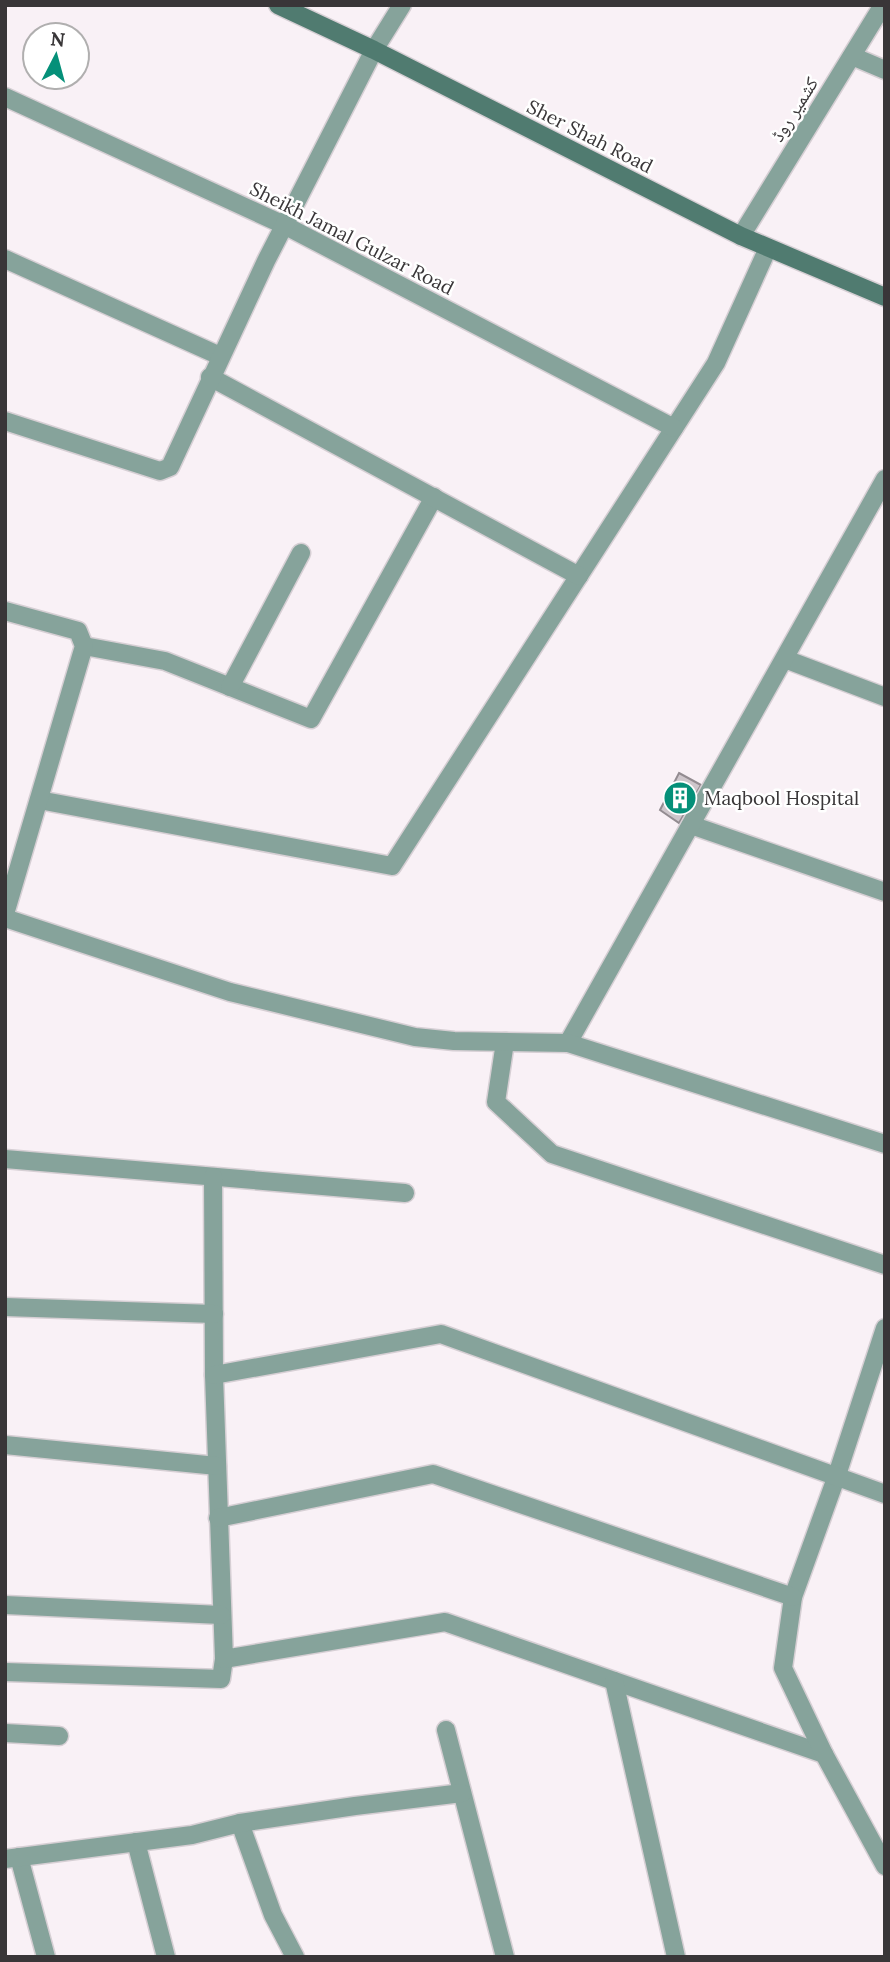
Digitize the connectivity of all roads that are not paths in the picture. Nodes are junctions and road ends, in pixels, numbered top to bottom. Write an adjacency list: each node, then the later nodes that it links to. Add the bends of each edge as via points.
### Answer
1 (278, 5): 4 (main road, Sher Shah Road)
2 (402, 5): 4 (street)
3 (883, 5): 5 (street, کشمیر روڈ)
4 (374, 50): 8 (street); 9 (main road, Sher Shah Road)
5 (852, 56): 6 (street); 9 (street, کشمیر روڈ)
6 (885, 69)
7 (5, 97): 8 (street, Sheikh Jamal Gulzar Road)
8 (284, 225): 13 (street); 16 (street, Sheikh Jamal Gulzar Road)
9 (741, 236): 10 (main road, Sher Shah Road)
10 (768, 248): 12 (main road, Sher Shah Road); 16 (street, via 716,363)
11 (5, 259): 13 (street)
12 (885, 297)
13 (220, 356): 14 (street)
14 (210, 377): 15 (street, via 165,470); 18 (street)
15 (5, 421)
16 (674, 428): 21 (street)
17 (885, 479): 19 (street)
18 (434, 497): 21 (street); 25 (street, via 311,719)
19 (878, 506): 24 (street)
20 (301, 553): 25 (street)
21 (579, 576): 27 (street, via 391,866)
22 (5, 611): 23 (street, via 78,631)
23 (84, 646): 25 (street, via 165,661); 27 (street)
24 (785, 659): 26 (street); 28 (street)
25 (230, 687)
26 (885, 696)
27 (39, 800): 30 (street)
28 (691, 825): 29 (street); 32 (street)
29 (885, 892)
30 (5, 916): 31 (street, via 230,992 415,1037)
31 (505, 1042): 32 (street); 37 (street, via 496,1102 551,1154)
32 (568, 1043): 33 (street)
33 (885, 1144)
34 (5, 1159): 35 (street)
35 (213, 1177): 36 (street); 39 (street)
36 (405, 1193)
37 (885, 1265)
38 (5, 1307): 39 (street)
39 (214, 1314): 41 (street)
40 (885, 1328): 44 (street)
41 (214, 1375): 43 (street); 44 (street, via 441,1334)
42 (5, 1445): 43 (street)
43 (216, 1466): 46 (street)
44 (836, 1478): 45 (street); 47 (street)
45 (885, 1494)
46 (218, 1518): 47 (street, via 433,1474); 49 (street)
47 (793, 1597): 56 (street, via 783,1668)
48 (5, 1605): 49 (street)
49 (221, 1615): 50 (street)
50 (224, 1658): 51 (street, via 221,1679); 52 (street, via 445,1622)
51 (5, 1672)
52 (614, 1681): 56 (street); 66 (street)
53 (446, 1730): 57 (street)
54 (5, 1733): 55 (street)
55 (59, 1736)
56 (824, 1754): 61 (street)
57 (462, 1793): 58 (street); 65 (street)
58 (240, 1823): 59 (street); 64 (street, via 273,1915)
59 (136, 1842): 60 (street); 63 (street)
60 (12, 1858): 62 (street)
61 (885, 1866)
62 (46, 1957)
63 (166, 1957)
64 (295, 1957)
65 (505, 1957)
66 (676, 1957)

